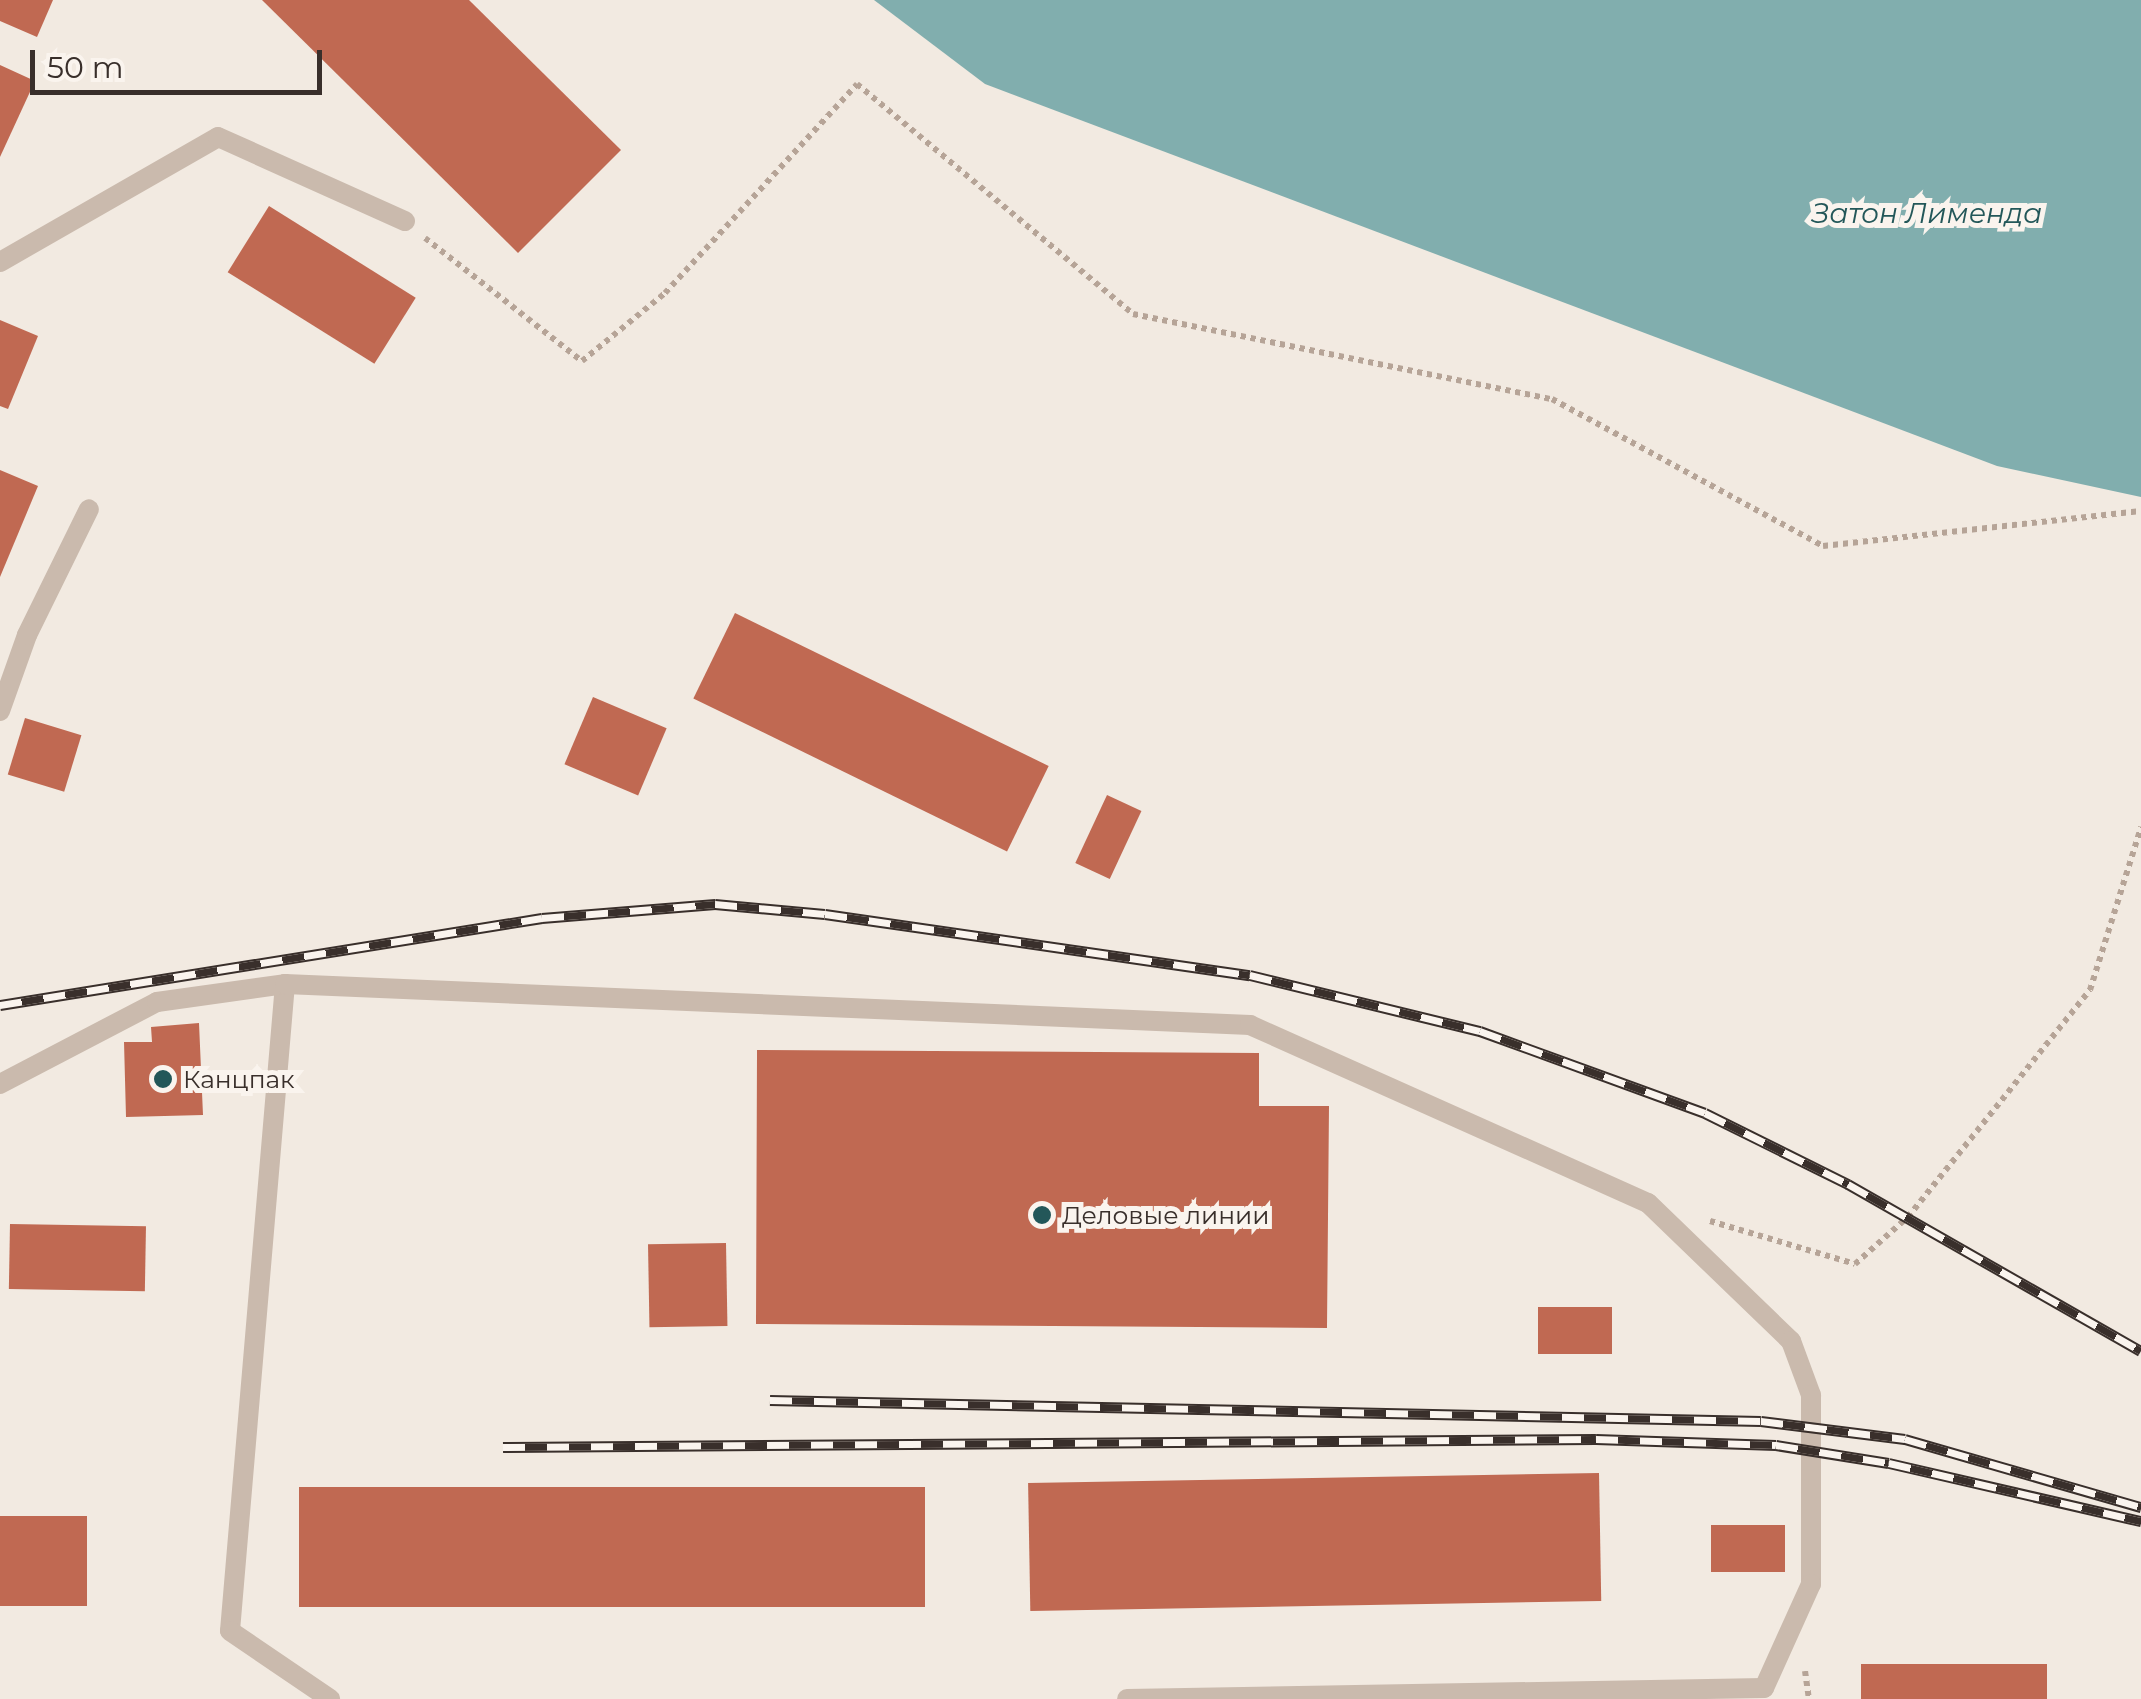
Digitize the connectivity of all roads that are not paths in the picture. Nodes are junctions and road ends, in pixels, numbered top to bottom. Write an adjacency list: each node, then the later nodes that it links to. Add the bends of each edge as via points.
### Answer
1 (404, 222): 2 (lane, via 218,136)
2 (0, 262)
3 (89, 509): 4 (lane, via 28,635)
4 (0, 711)
5 (285, 984): 6 (lane, via 157,1002); 7 (lane, via 230,1630); 8 (lane, via 1250,1025 1648,1203 1791,1341 1812,1395 1812,1584 1764,1688)
6 (0, 1084)
7 (330, 1699)
8 (1128, 1699)

